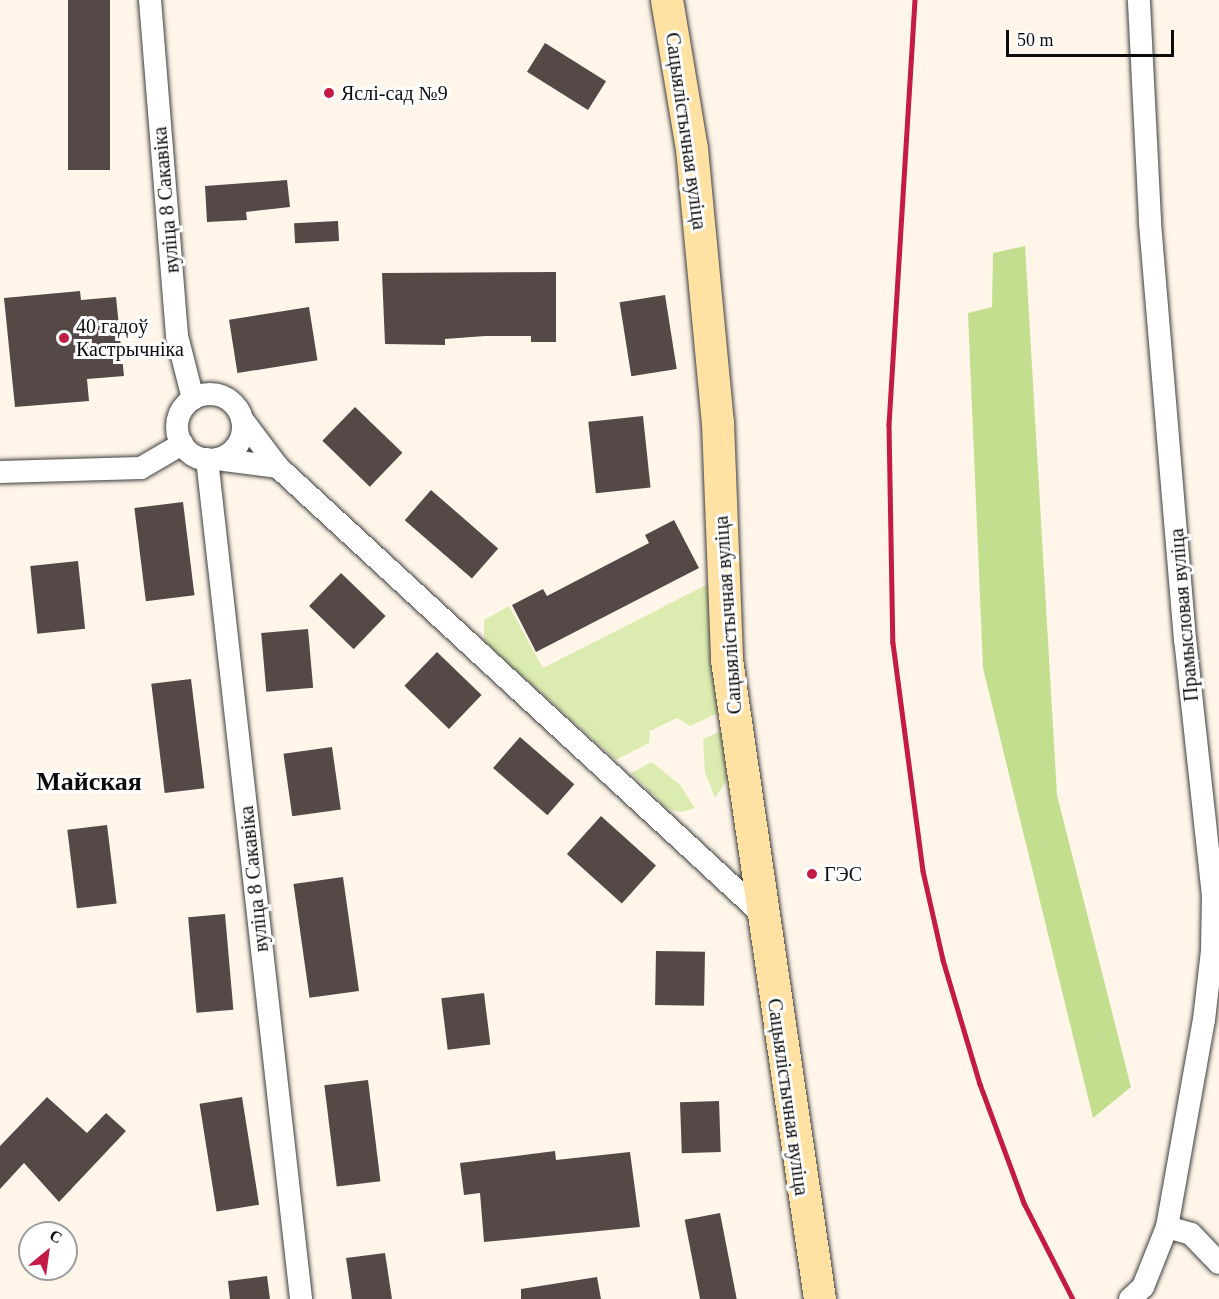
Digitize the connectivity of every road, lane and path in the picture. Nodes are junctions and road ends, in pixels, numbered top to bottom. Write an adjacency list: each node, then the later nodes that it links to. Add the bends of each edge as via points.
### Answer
1 (150, 0): 4 (street, вуліца 8 Сакавіка, via 177,336)
2 (667, 0): 10 (street, Сацыялістычная вуліца, via 692,149 718,423 727,660)
3 (1139, 0): 11 (street, Прамысловая вуліца, via 1151,231 1185,640 1213,896)
4 (193, 399): 5 (street, via 213,394 222,397 231,402); 6 (street, via 185,405 177,424)
5 (242, 419): 7 (street, via 235,448); 8 (street)
6 (182, 444): 7 (street, via 188,452); 9 (street, via 141,468)
7 (212, 459): 8 (street); 14 (street, вуліца 8 Сакавіка)
8 (278, 467): 10 (street)
9 (0, 472)
10 (761, 913): 15 (street, Сацыялістычная вуліца)
11 (1212, 1021): 12 (street, Прамысловая вуліца)
12 (1167, 1227): 13 (street, via 1191,1234); 16 (street, Прамысловая вуліца, via 1143,1287)
13 (1219, 1263)
14 (301, 1299)
15 (820, 1299)
16 (1130, 1299)

